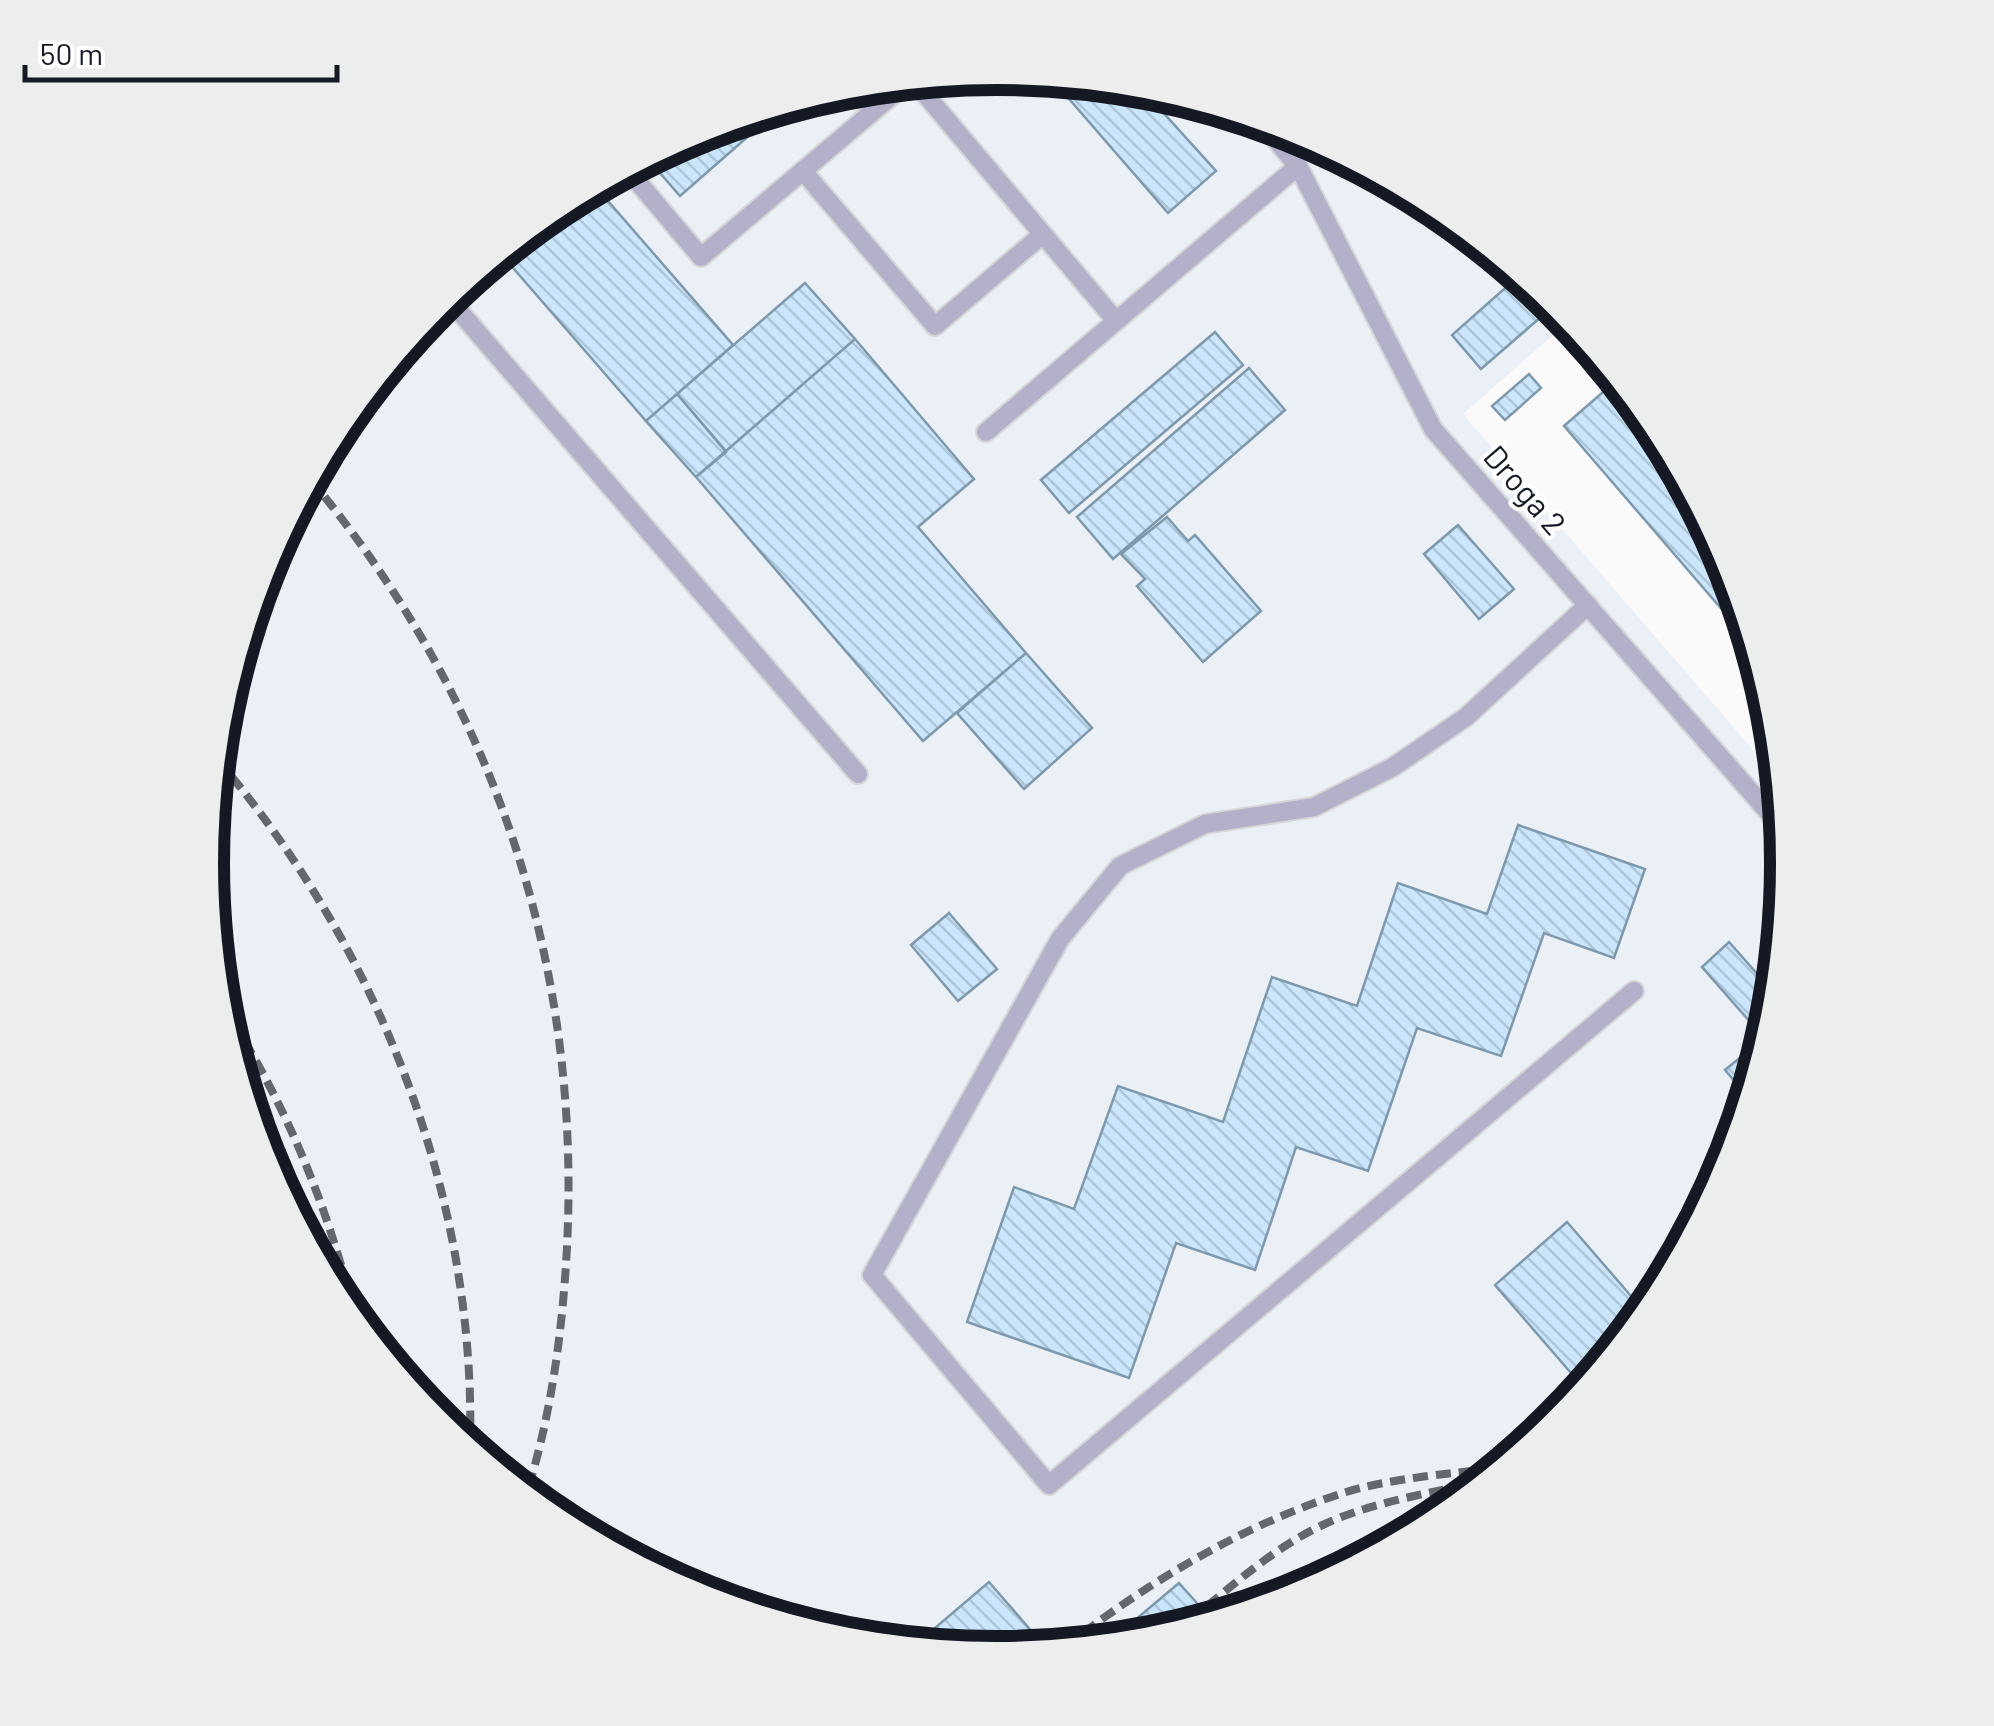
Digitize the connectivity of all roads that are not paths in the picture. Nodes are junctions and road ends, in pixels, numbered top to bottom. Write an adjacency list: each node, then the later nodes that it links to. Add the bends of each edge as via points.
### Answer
1 (923, 94): 7 (lane)
2 (891, 98): 5 (lane)
3 (1279, 144): 4 (lane, Droga 2)
4 (1298, 166): 9 (lane); 11 (lane, Droga 2, via 1433,429)
5 (803, 171): 6 (lane, via 702,256); 7 (lane, via 935,326)
6 (637, 180)
7 (1044, 234): 9 (lane)
8 (457, 310): 12 (lane)
9 (1116, 321): 10 (lane)
10 (986, 432)
11 (1588, 605): 13 (lane, Droga 2); 14 (lane, via 1466,717 1393,767 1314,807 1205,824 1120,866 1060,939 872,1275 1049,1485)
12 (858, 774)
13 (1768, 811)
14 (1634, 991)

